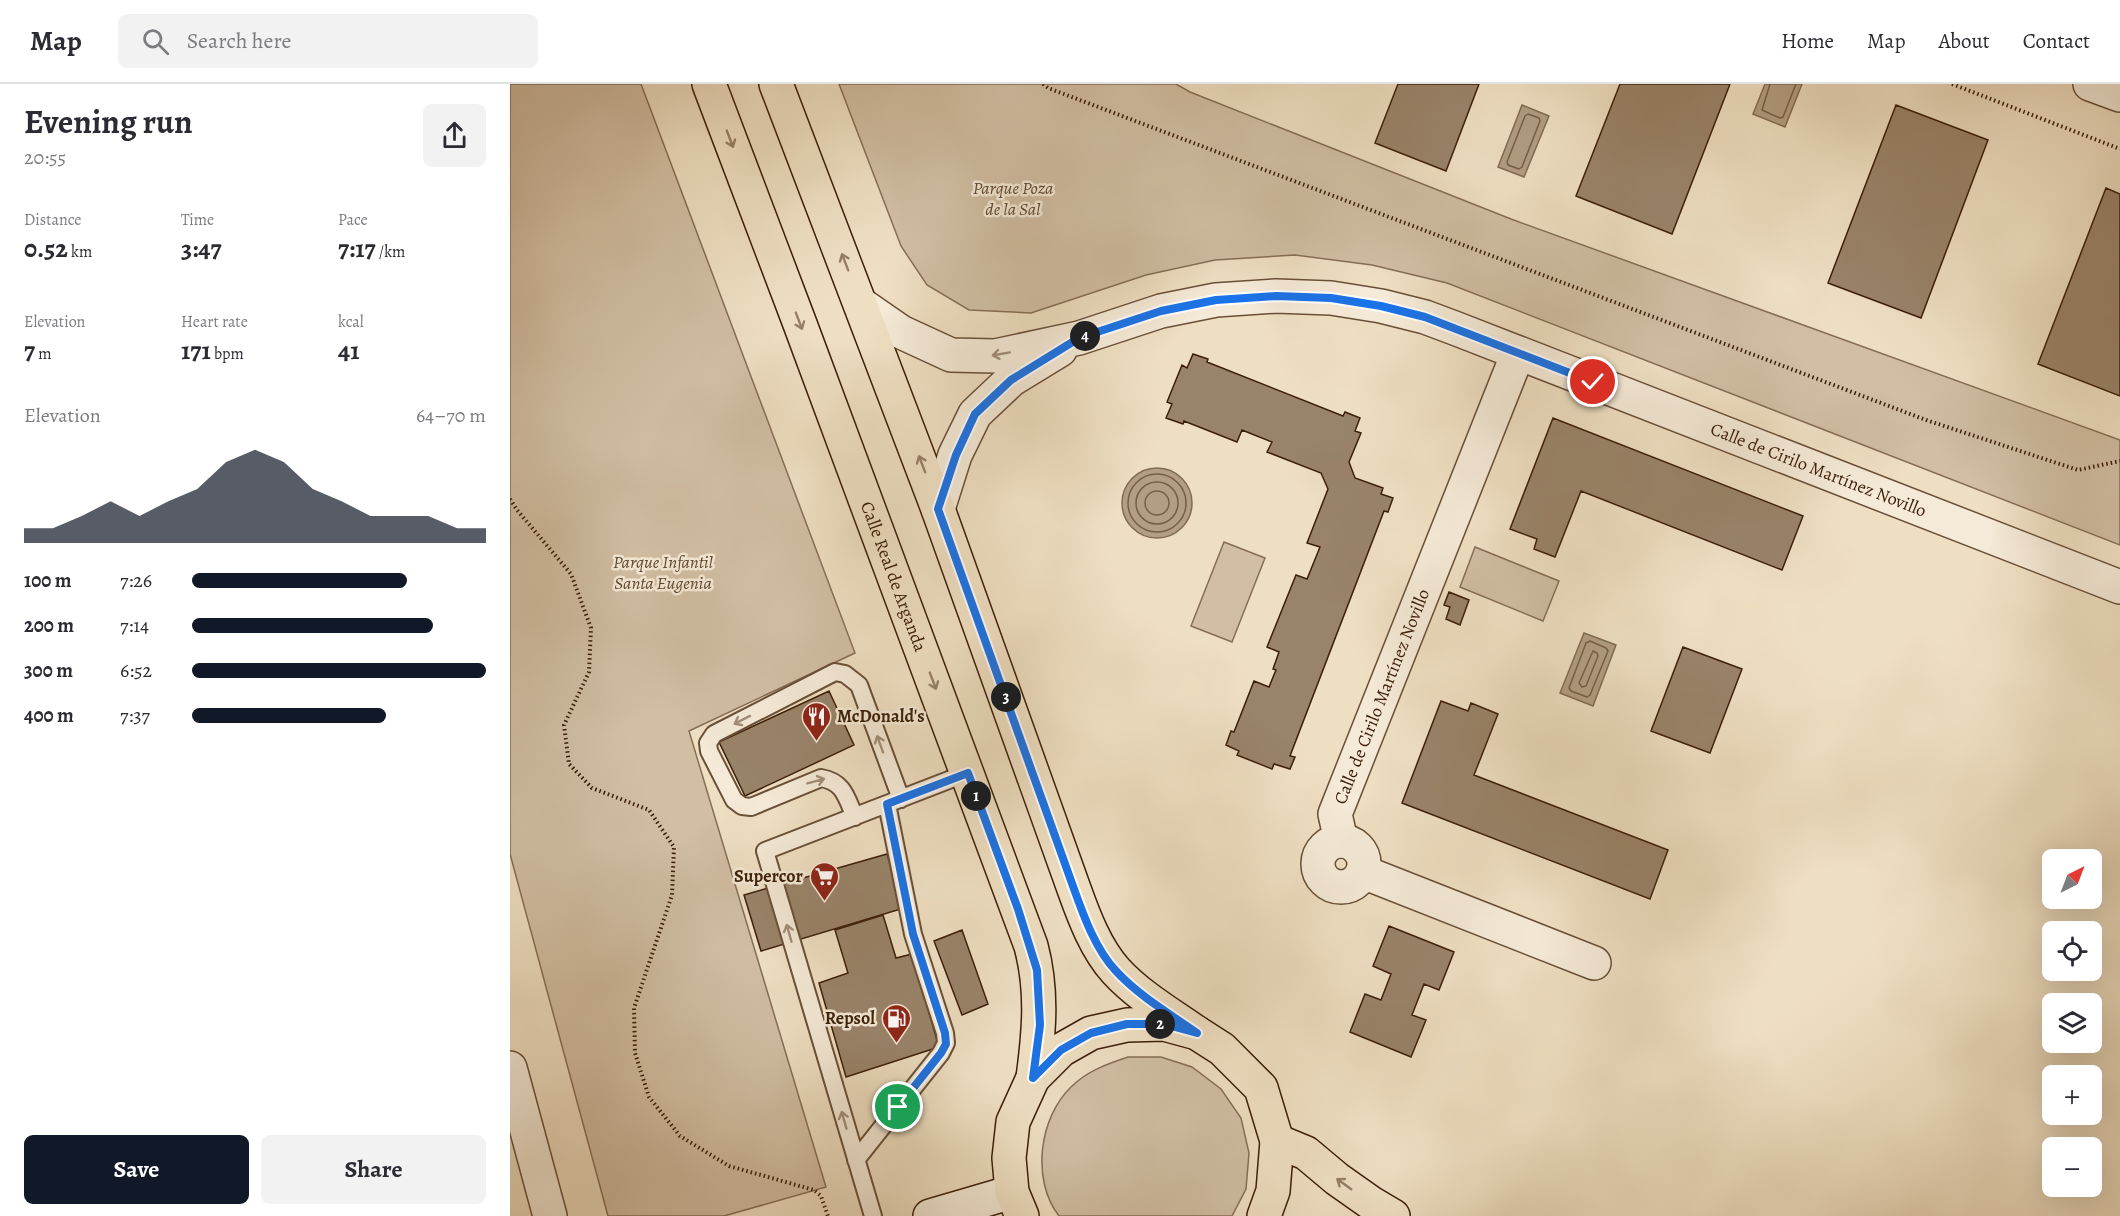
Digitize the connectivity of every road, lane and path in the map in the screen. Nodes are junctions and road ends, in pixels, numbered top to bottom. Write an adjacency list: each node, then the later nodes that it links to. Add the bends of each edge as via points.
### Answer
1 (709, 84): 15 (main road, Calle Real de Arganda, one-way to 15)
2 (776, 84): 8 (main road, one-way to 2)
3 (1043, 84): 11 (path, via 1926,420 2078,470)
4 (1952, 84): 7 (path)
5 (2090, 84): 6 (street)
6 (2120, 96)
7 (2120, 149)
8 (862, 305): 9 (street, Calle de Cirilo Martínez Novillo, one-way to 8, via 995,356 951,355 901,332); 13 (main road, one-way to 8)
9 (1079, 338): 10 (street, Calle de Cirilo Martínez Novillo, via 1161,311 1216,300 1287,296 1331,298 1392,309 1425,317); 13 (street, Calle de Cirilo Martínez Novillo, via 1011,380 975,414)
10 (1518, 352): 14 (street, Calle de Cirilo Martínez Novillo); 18 (street, Calle de Cirilo Martínez Novillo, via 1335,814 1341,841 1326,846 1318,867 1324,880 1338,887 1346,887 1363,872)
11 (2120, 461)
12 (510, 499): 26 (path, via 571,574 591,628 589,672 564,725 569,764 592,788 649,810 674,847 672,895 634,1008 635,1053 649,1097 680,1136 729,1166 814,1190 821,1196)
13 (938, 509): 19 (main road, via 1074,889 1099,948 1115,971 1134,988)
14 (2120, 587)
15 (968, 773): 16 (lane); 21 (main road, Calle Real de Arganda, via 1037,970 1040,1025)
16 (894, 802): 17 (lane); 17 (lane, one-way to 17, via 859,686 845,674 834,672 714,734 708,743 734,800 742,806 751,807 821,778 832,780 843,789); 23 (lane, via 913,934 946,1044)
17 (855, 817): 23 (lane, one-way to 17, via 765,851)
18 (1594, 963)
19 (1197, 1033): 21 (main road, via 1164,1024 1127,1024 1091,1033 1061,1050); 22 (main road, via 1222,1048 1261,1088)
20 (510, 1068): 25 (street)
21 (1033, 1078): 24 (main road, via 1013,1122 1009,1158)
22 (1277, 1141): 29 (main road, via 1274,1191); 30 (main road, one-way to 22, via 1305,1153)
23 (856, 1160): 27 (lane)
24 (1017, 1204): 28 (street)
25 (550, 1216)
26 (828, 1216)
27 (873, 1216)
28 (930, 1216)
29 (1264, 1216)
30 (1393, 1216)

